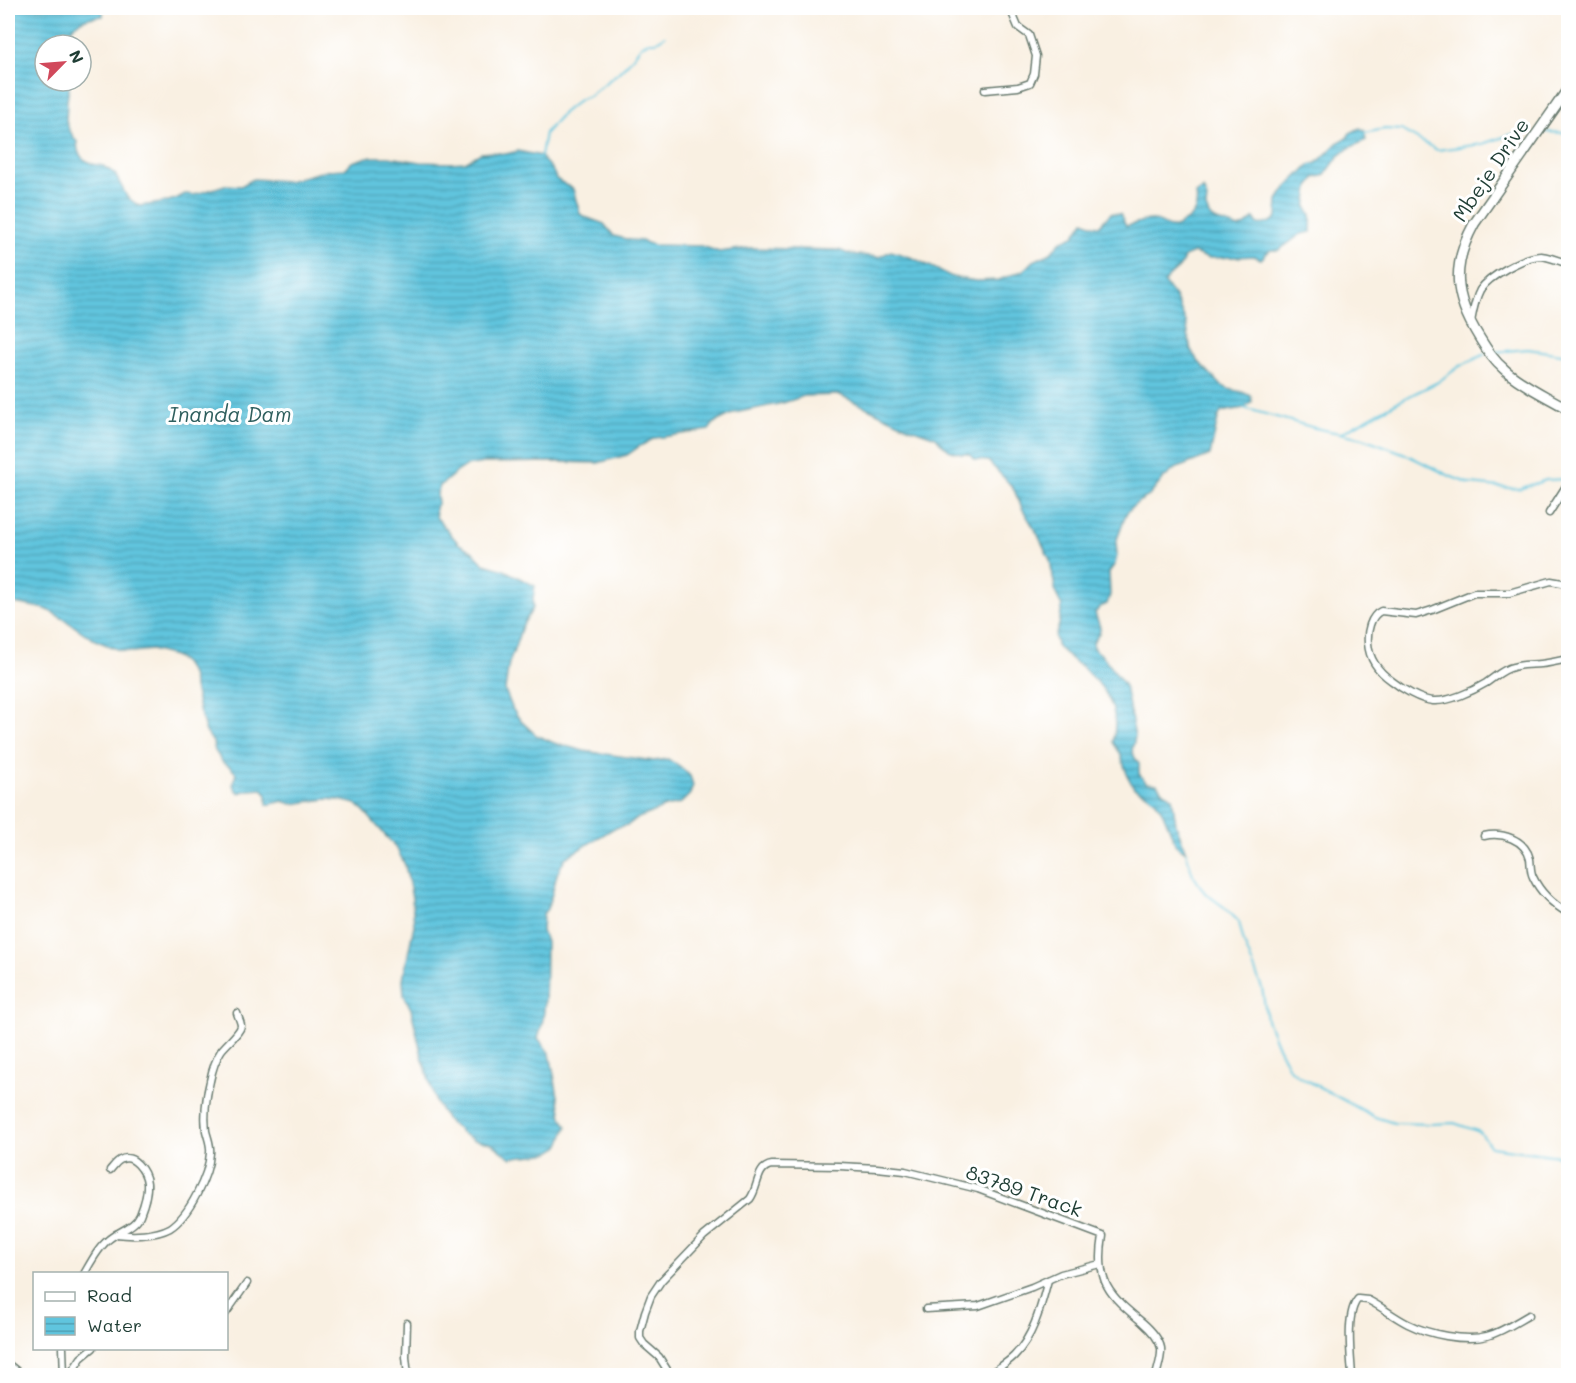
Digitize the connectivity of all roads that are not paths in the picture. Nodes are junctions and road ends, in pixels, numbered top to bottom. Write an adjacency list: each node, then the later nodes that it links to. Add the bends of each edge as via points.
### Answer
1 (1010, 8): 3 (street, via 1018,27 1029,35 1036,56 1034,74 1030,83)
2 (1569, 88): 5 (street, Mbeje Drive, via 1474,224 1463,246 1459,290)
3 (986, 90)
4 (1569, 264): 5 (street, via 1541,256 1506,269 1482,288)
5 (1471, 322): 6 (street, Mbeje Drive, via 1493,359 1507,372)
6 (1569, 409)
7 (1569, 483): 8 (street)
8 (1549, 513)
9 (1569, 584): 10 (street, via 1551,581 1509,593 1473,593 1416,615 1381,611 1371,622 1368,643 1383,675 1404,689 1435,701 1466,693 1515,666)
10 (1569, 659)
11 (1484, 836): 12 (street, via 1506,836 1522,845 1535,881 1555,905)
12 (1569, 913)
13 (237, 1013): 15 (street, via 241,1026 219,1054 205,1099 211,1152 193,1200 170,1228 140,1235)
14 (110, 1170): 15 (street, via 120,1160 131,1159 141,1168 147,1183 138,1219)
15 (116, 1234): 17 (street, via 100,1248)
16 (1100, 1264): 18 (street); 30 (street, 83789 Track, via 1102,1236 978,1189 897,1169 766,1166 746,1203 704,1236 651,1296 640,1338); 32 (street, 83789 Track, via 1110,1291 1158,1340 1161,1357)
17 (85, 1272)
18 (1048, 1280): 20 (street, via 978,1306); 31 (street, via 1030,1334 1014,1356)
19 (247, 1283): 21 (street)
20 (926, 1309)
21 (228, 1310)
22 (1529, 1315): 33 (street, via 1486,1336 1447,1336 1416,1328 1361,1298 1354,1304 1351,1318)
23 (407, 1323): 29 (street)
24 (63, 1350): 28 (street)
25 (91, 1350): 28 (street)
26 (8, 1364): 27 (street)
27 (23, 1376)
28 (67, 1376)
29 (408, 1376)
30 (671, 1376)
31 (987, 1376)
32 (1156, 1376)
33 (1352, 1376)

